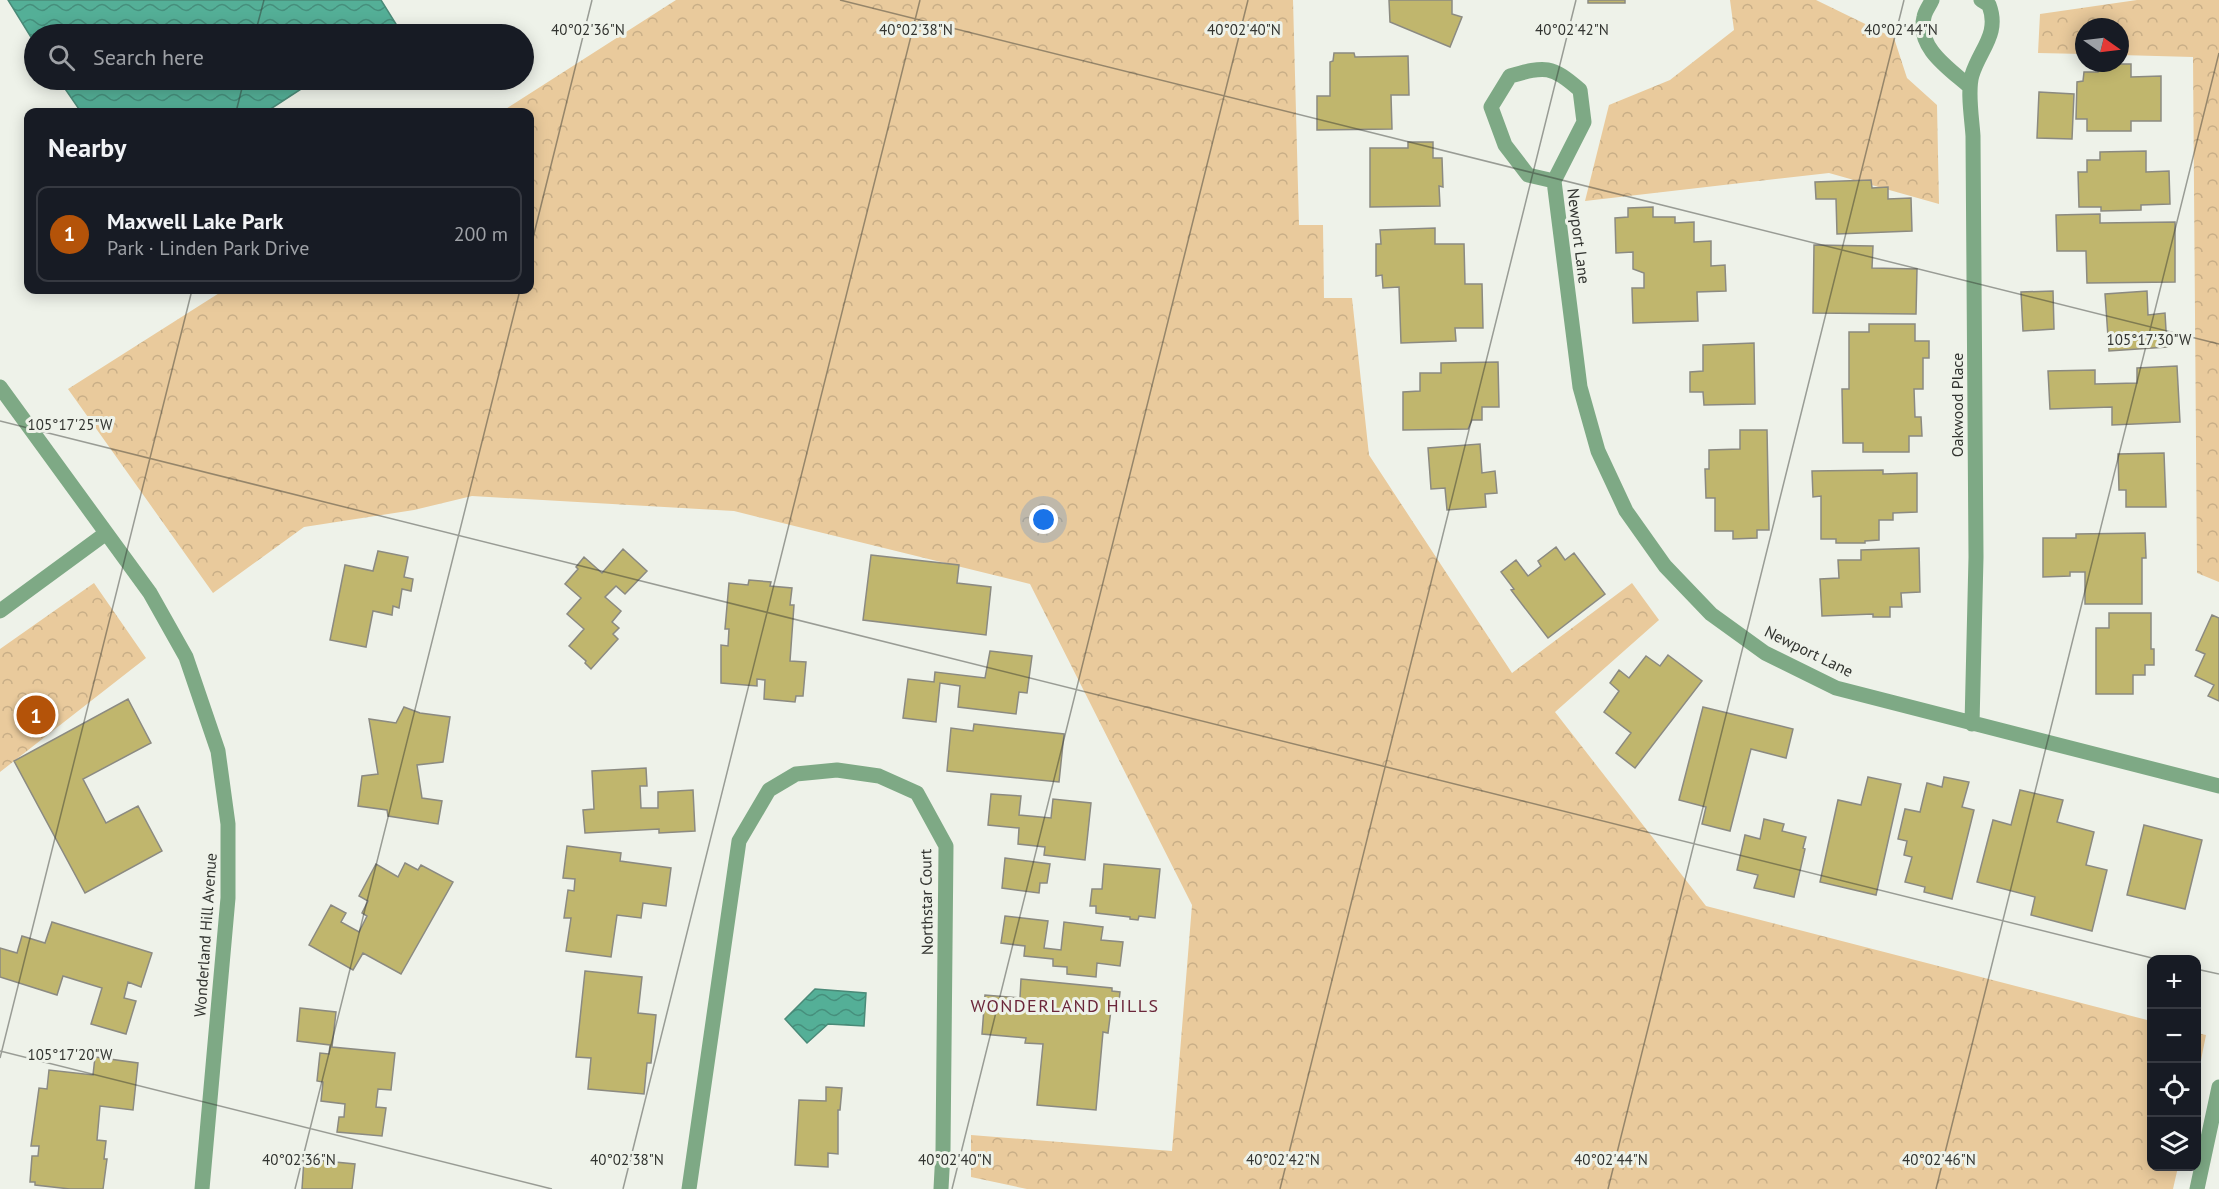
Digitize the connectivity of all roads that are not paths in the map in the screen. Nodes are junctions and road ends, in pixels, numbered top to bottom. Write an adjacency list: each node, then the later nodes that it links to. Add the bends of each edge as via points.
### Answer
1 (1932, 0): 3 (street, via 1923,17 1923,35 1932,53)
2 (1981, 0): 3 (street, Oakwood Place, via 1989,5 1994,16)
3 (1970, 87): 8 (street, Oakwood Place, via 1976,557)
4 (1554, 181): 4 (street, Newport Lane, via 1584,122 1580,90 1561,74 1539,68 1510,76 1491,107 1504,145 1528,175); 8 (street, Newport Lane, via 1580,387 1598,451 1626,511 1665,566 1711,614 1765,653 1836,688)
5 (0, 387): 6 (street, Wonderland Hill Avenue)
6 (105, 534): 7 (street); 11 (street, Wonderland Hill Avenue, via 150,593 186,657 218,751 228,824 228,898)
7 (0, 611)
8 (1972, 724): 9 (street, Newport Lane)
9 (2219, 786)
10 (2219, 1087): 14 (street)
11 (202, 1189)
12 (689, 1189): 13 (street, Northstar Court, via 739,841 769,790 796,774 837,771 879,776 917,793 946,846)
13 (941, 1189)
14 (2197, 1189)

